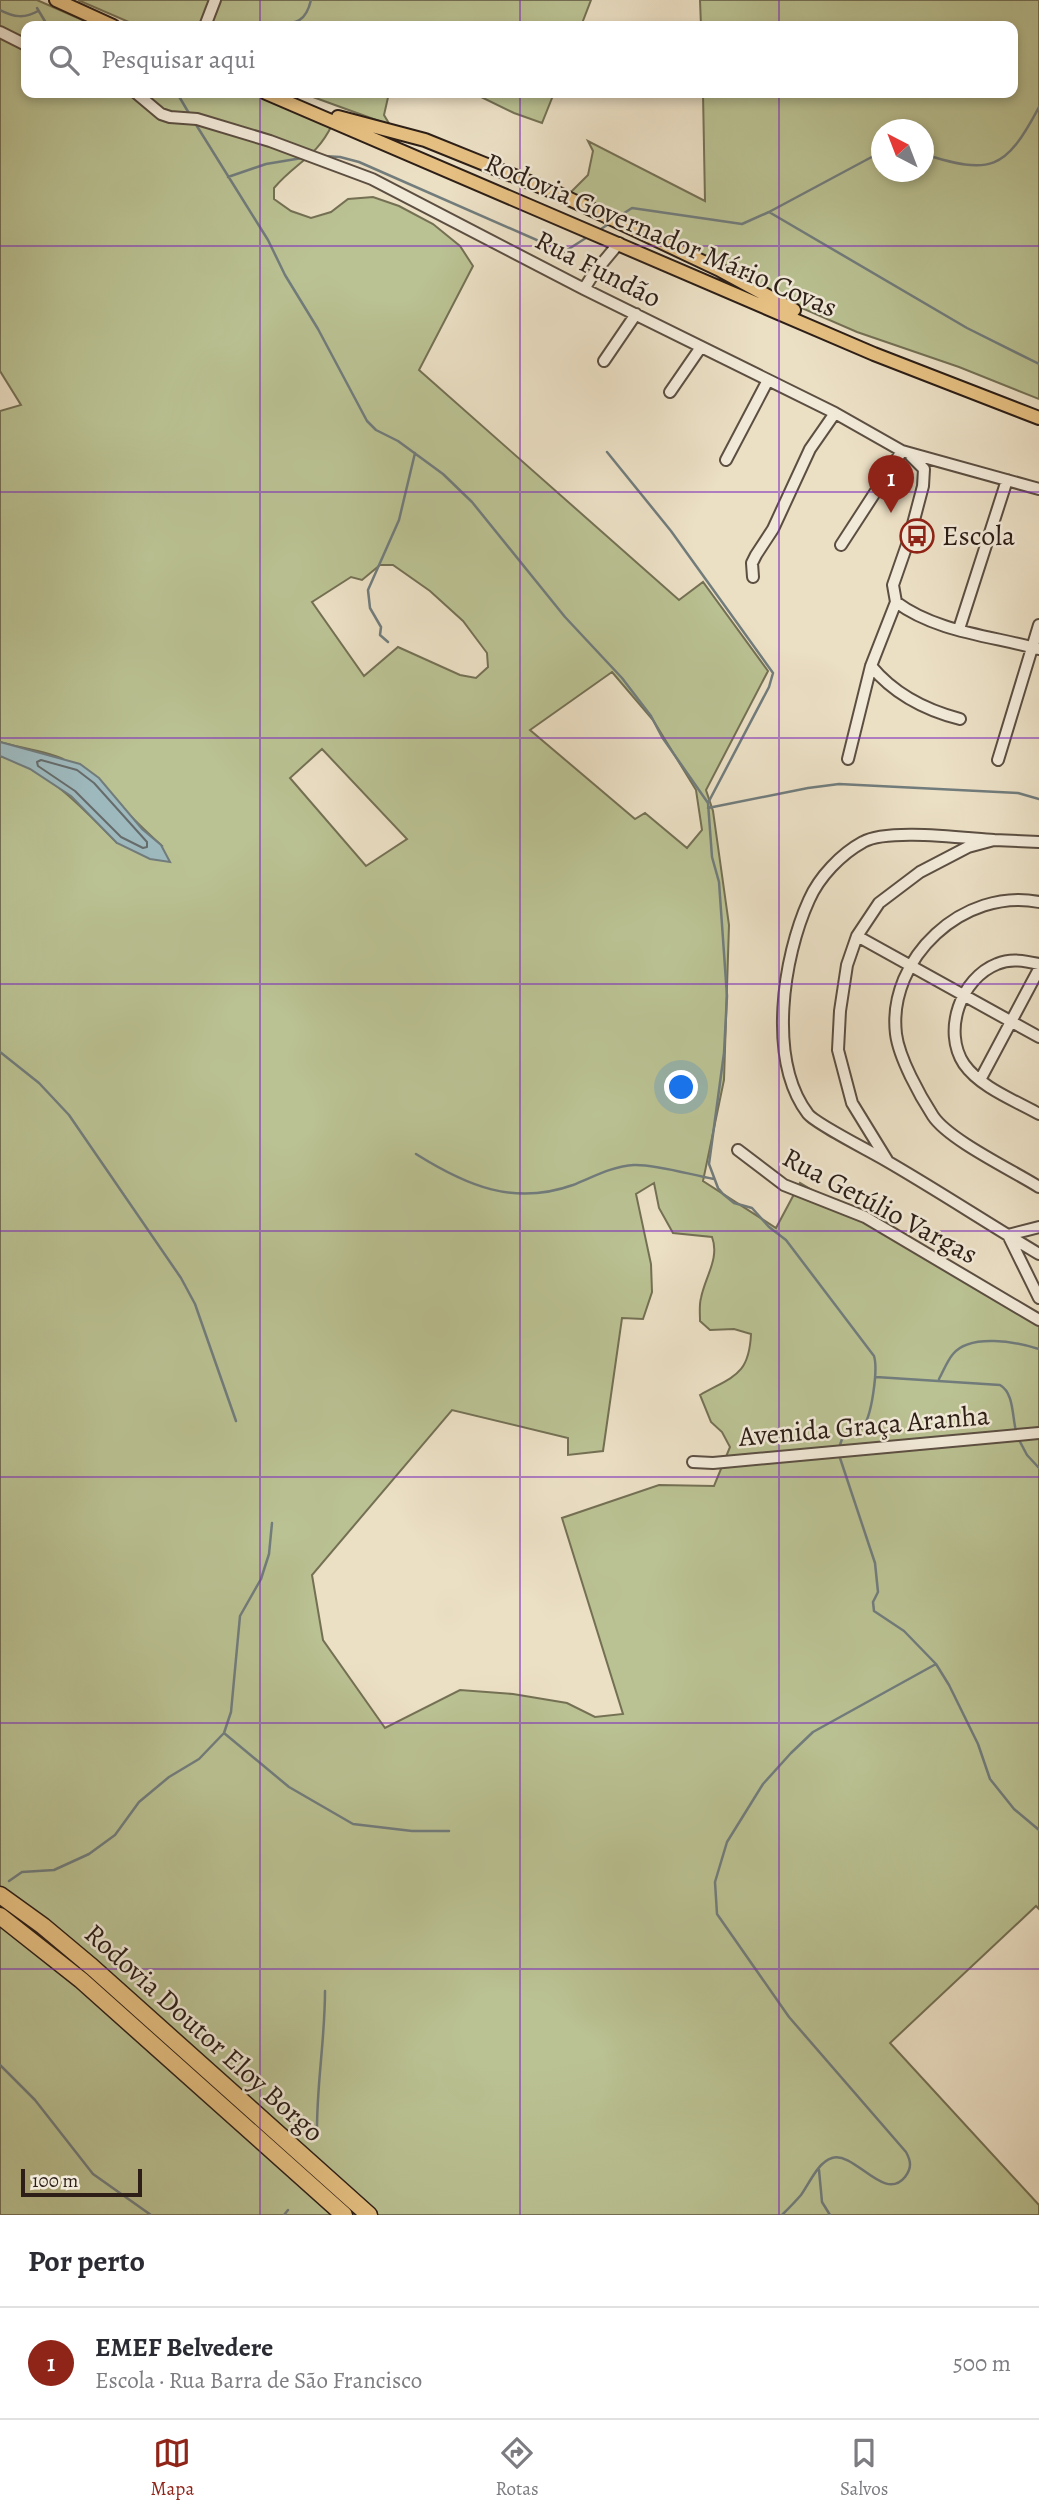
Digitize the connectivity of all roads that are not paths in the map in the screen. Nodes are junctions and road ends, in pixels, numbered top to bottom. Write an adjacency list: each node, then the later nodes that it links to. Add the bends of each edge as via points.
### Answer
1 (56, 0): 3 (main road)
2 (215, 0): 4 (street)
3 (102, 21)
4 (207, 21)
5 (0, 32): 6 (street)
6 (21, 42)
7 (142, 98): 13 (street, Rua Fundão, via 161,114 197,119 270,141 372,179)
8 (278, 98): 9 (main road, Rodovia Governador Mário Covas)
9 (300, 107): 10 (main road, Rodovia Governador Mário Covas); 11 (main road, via 425,140 559,194)
10 (558, 217): 11 (main road, via 607,222); 12 (main road, Rodovia Governador Mário Covas)
11 (648, 238): 16 (main road, via 718,269)
12 (620, 243): 13 (street); 16 (main road, Rodovia Governador Mário Covas)
13 (584, 289): 14 (street, Rua Fundão)
14 (636, 314): 15 (street, Rua Fundão); 17 (street)
15 (701, 347): 18 (street, Rua Fundão); 19 (street)
16 (874, 354): 21 (main road, Rodovia Governador Mário Covas)
17 (604, 361)
18 (768, 380): 20 (street, Rua Fundão); 23 (street)
19 (670, 392)
20 (835, 413): 22 (street, Rua Fundão); 27 (street, via 810,449 756,555)
21 (1039, 418)
22 (906, 453): 24 (street, Rua Fundão); 26 (street); 28 (street, via 924,469 923,486 893,585)
23 (726, 460)
24 (1007, 480): 25 (street, Rua Fundão); 30 (street)
25 (1039, 489)
26 (841, 545)
27 (753, 576)
28 (896, 602): 30 (street, via 913,614); 32 (street)
29 (1039, 625): 31 (street)
30 (959, 629): 31 (street)
31 (1035, 648): 35 (street)
32 (872, 666): 33 (street, via 897,691 935,712); 34 (street)
33 (960, 719)
34 (848, 760)
35 (998, 760)
36 (994, 840): 37 (street); 39 (street, via 968,847 920,872 879,903); 48 (street, via 883,835 863,842 835,863 810,897 793,943 783,992 784,1054 799,1100 810,1116)
37 (1039, 842)
38 (1039, 902): 40 (street, via 991,903 959,915)
39 (858, 936): 40 (street); 48 (street, via 847,965 838,1051 852,1103)
40 (910, 964): 42 (street); 49 (street, via 897,1009 896,1035 935,1118 947,1132)
41 (1039, 967): 42 (street, via 1019,960 996,964); 43 (street)
42 (963, 995): 43 (street); 45 (street, via 954,1039 962,1061)
43 (1011, 1022): 44 (street); 45 (street)
44 (1039, 1037)
45 (980, 1080): 46 (street)
46 (1039, 1114)
47 (738, 1150): 54 (street, Rua Getúlio Vargas, via 784,1185 865,1217)
48 (888, 1161): 51 (street)
49 (1039, 1186)
50 (1039, 1227): 51 (street)
51 (1008, 1236): 52 (street); 53 (street)
52 (1039, 1254)
53 (1039, 1298)
54 (1039, 1320)
55 (1039, 1433): 56 (street, Avenida Graça Aranha)
56 (693, 1462)
57 (0, 1895): 60 (highway, Rodovia Doutor Eloy Borgo, via 92,1967)
58 (0, 1916): 59 (highway, Rodovia Doutor Eloy Borgo, via 81,1980)
59 (344, 2215)
60 (369, 2215)

